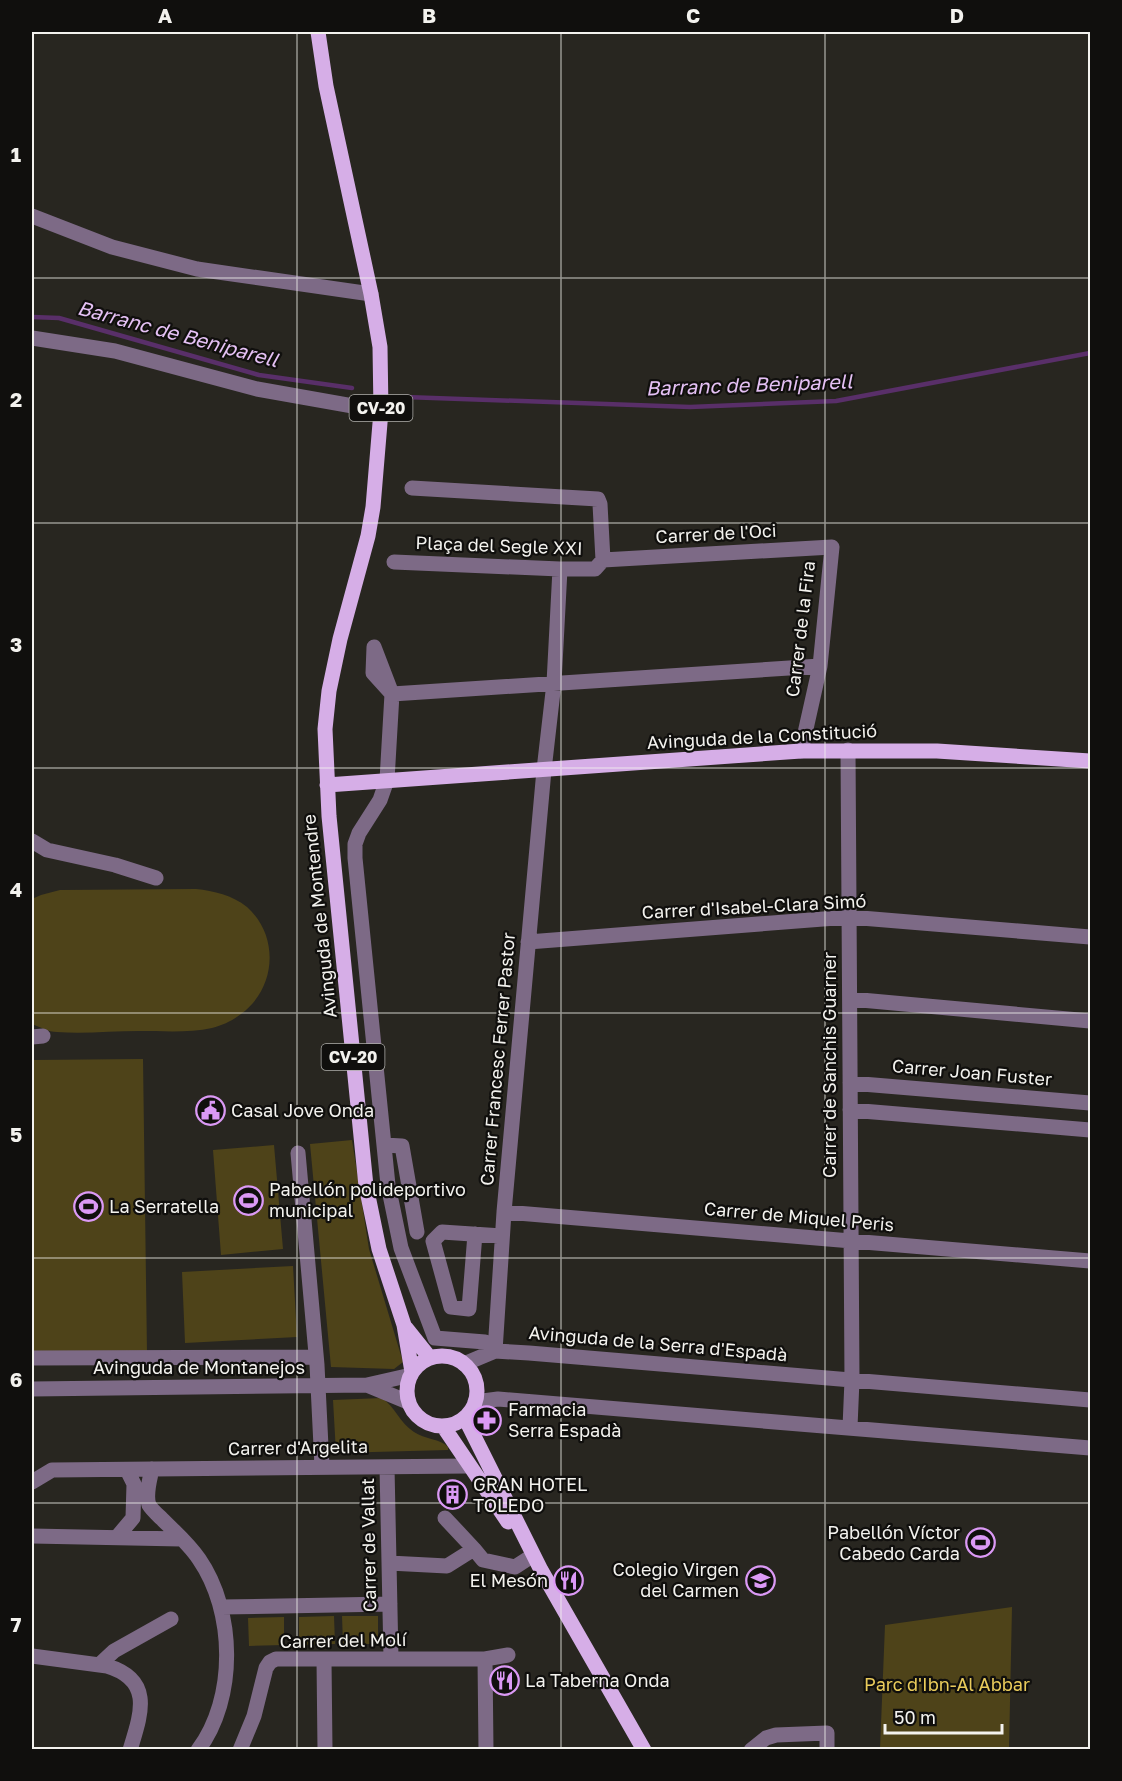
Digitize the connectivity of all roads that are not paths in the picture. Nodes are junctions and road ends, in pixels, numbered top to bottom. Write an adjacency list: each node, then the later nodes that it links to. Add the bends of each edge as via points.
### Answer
1 (318, 32): 3 (main road, CV-20)
2 (32, 216): 3 (street, via 112,247 197,269)
3 (370, 294): 5 (main road, CV-20, via 380,347)
4 (32, 338): 5 (street, via 116,351 257,389)
5 (381, 411): 18 (main road, CV-20, via 368,536 329,690 325,729)
6 (412, 488): 8 (street, Plaça del Segle XXI, via 598,499)
7 (832, 547): 8 (street, Carrer de l'Oci); 11 (street, Carrer de la Fira)
8 (603, 560): 10 (street, Plaça del Segle XXI, via 594,569)
9 (394, 562): 10 (street, Plaça del Segle XXI)
10 (560, 569): 12 (street)
11 (820, 666): 12 (street); 14 (street, Carrer de la Fira)
12 (554, 683): 16 (street); 17 (street, via 392,694)
13 (848, 750): 14 (main road, Avinguda de la Constitució); 15 (main road, Avinguda de la Constitució, via 937,751); 21 (street, Carrer de Sanchis Guarner)
14 (801, 751): 16 (main road, Avinguda de la Constitució)
15 (1090, 761)
16 (544, 770): 17 (main road, Avinguda de la Constitució); 23 (street, Carrer Francesc Ferrer Pastor)
17 (387, 780): 18 (main road, Avinguda de la Constitució); 30 (street, via 355,844)
18 (327, 785): 40 (main road, Avinguda de Montendre / CV-20, via 366,1186 379,1249)
19 (32, 841): 20 (street, via 47,850 114,864)
20 (156, 878)
21 (849, 917): 22 (street, Carrer d'Isabel-Clara Simó); 23 (street, Carrer d'Isabel-Clara Simó); 24 (street, Carrer de Sanchis Guarner)
22 (1090, 937)
23 (528, 942): 32 (street, Carrer Francesc Ferrer Pastor)
24 (850, 999): 25 (street); 26 (street, Carrer de Sanchis Guarner)
25 (1090, 1020)
26 (850, 1083): 27 (street, Carrer Joan Fuster); 28 (street, Carrer de Sanchis Guarner)
27 (1090, 1103)
28 (850, 1110): 29 (street); 38 (street, Carrer de Sanchis Guarner)
29 (1090, 1130)
30 (384, 1145): 33 (street, via 402,1146); 35 (street)
31 (298, 1153): 42 (street)
32 (504, 1212): 37 (street, Carrer Francesc Ferrer Pastor); 38 (street, Carrer de Miquel Peris)
33 (417, 1232): 35 (street); 36 (street)
34 (475, 1234): 36 (street, via 442,1232); 36 (street, via 469,1309 451,1307 433,1242); 37 (street)
35 (398, 1235): 41 (street, via 435,1338 485,1342)
36 (438, 1236)
37 (502, 1236): 41 (street, Carrer Francesc Ferrer Pastor)
38 (851, 1242): 39 (street, Carrer de Miquel Peris); 47 (street, Carrer de Sanchis Guarner)
39 (1090, 1261)
40 (404, 1325): 44 (main road, Avinguda de Montendre / CV-20); 46 (main road, Avinguda de Montendre / CV-20)
41 (495, 1351): 45 (street, Avinguda de la Serra d'Espadà); 47 (street, Avinguda de la Serra d'Espadà)
42 (316, 1357): 43 (street); 49 (street)
43 (32, 1358)
44 (430, 1358): 45 (main road, via 454,1358); 46 (main road)
45 (464, 1364): 53 (main road, via 476,1381)
46 (412, 1373): 48 (street, Avinguda de Montanejos); 52 (main road, CV-20, via 407,1383)
47 (852, 1380): 51 (street, Avinguda de la Serra d'Espadà); 56 (street)
48 (367, 1385): 49 (street, Avinguda de Montanejos); 52 (street, Avinguda de Montanejos)
49 (319, 1386): 50 (street, Avinguda de Montanejos); 59 (street)
50 (32, 1389)
51 (1090, 1400)
52 (408, 1402): 55 (main road, via 422,1420)
53 (475, 1402): 54 (main road); 56 (street, via 498,1399)
54 (465, 1418): 55 (main road); 71 (main road)
55 (443, 1426): 58 (main road)
56 (850, 1427): 57 (street)
57 (1090, 1448)
58 (470, 1466): 60 (street, Carrer d'Argelita); 71 (main road)
59 (322, 1467): 60 (street, Carrer d'Argelita); 61 (street, Carrer d'Argelita)
60 (387, 1467): 70 (street, Carrer de Vallat)
61 (152, 1469): 62 (street, Carrer d'Argelita); 64 (street)
62 (127, 1470): 63 (street, Carrer d'Argelita, via 52,1470); 67 (street, via 134,1484 133,1518)
63 (32, 1482)
64 (149, 1505): 67 (street); 68 (street)
65 (445, 1518): 69 (street)
66 (32, 1536): 67 (street)
67 (123, 1538): 68 (street)
68 (181, 1539): 73 (street, via 205,1568)
69 (474, 1549): 70 (street, via 447,1566); 71 (street, via 483,1560 515,1567)
70 (389, 1563): 72 (street, Carrer de Vallat)
71 (536, 1563): 86 (main road)
72 (390, 1605): 73 (street); 77 (street, Carrer de Vallat)
73 (221, 1607): 82 (street, via 226,1648 224,1689)
74 (171, 1619): 80 (street, via 114,1651)
75 (508, 1655): 78 (street, Carrer del Molí)
76 (32, 1656): 80 (street)
77 (391, 1658): 78 (street, Carrer del Molí); 79 (street, Carrer del Molí)
78 (484, 1659): 85 (street)
79 (324, 1660): 83 (street, Carrer del Molí, via 270,1662); 84 (street)
80 (99, 1665): 81 (street, via 118,1669 135,1682 141,1712)
81 (130, 1749)
82 (198, 1749)
83 (240, 1749)
84 (325, 1749)
85 (486, 1749)
86 (644, 1749)
87 (751, 1749): 88 (street, via 776,1735 827,1733)
88 (827, 1749)

